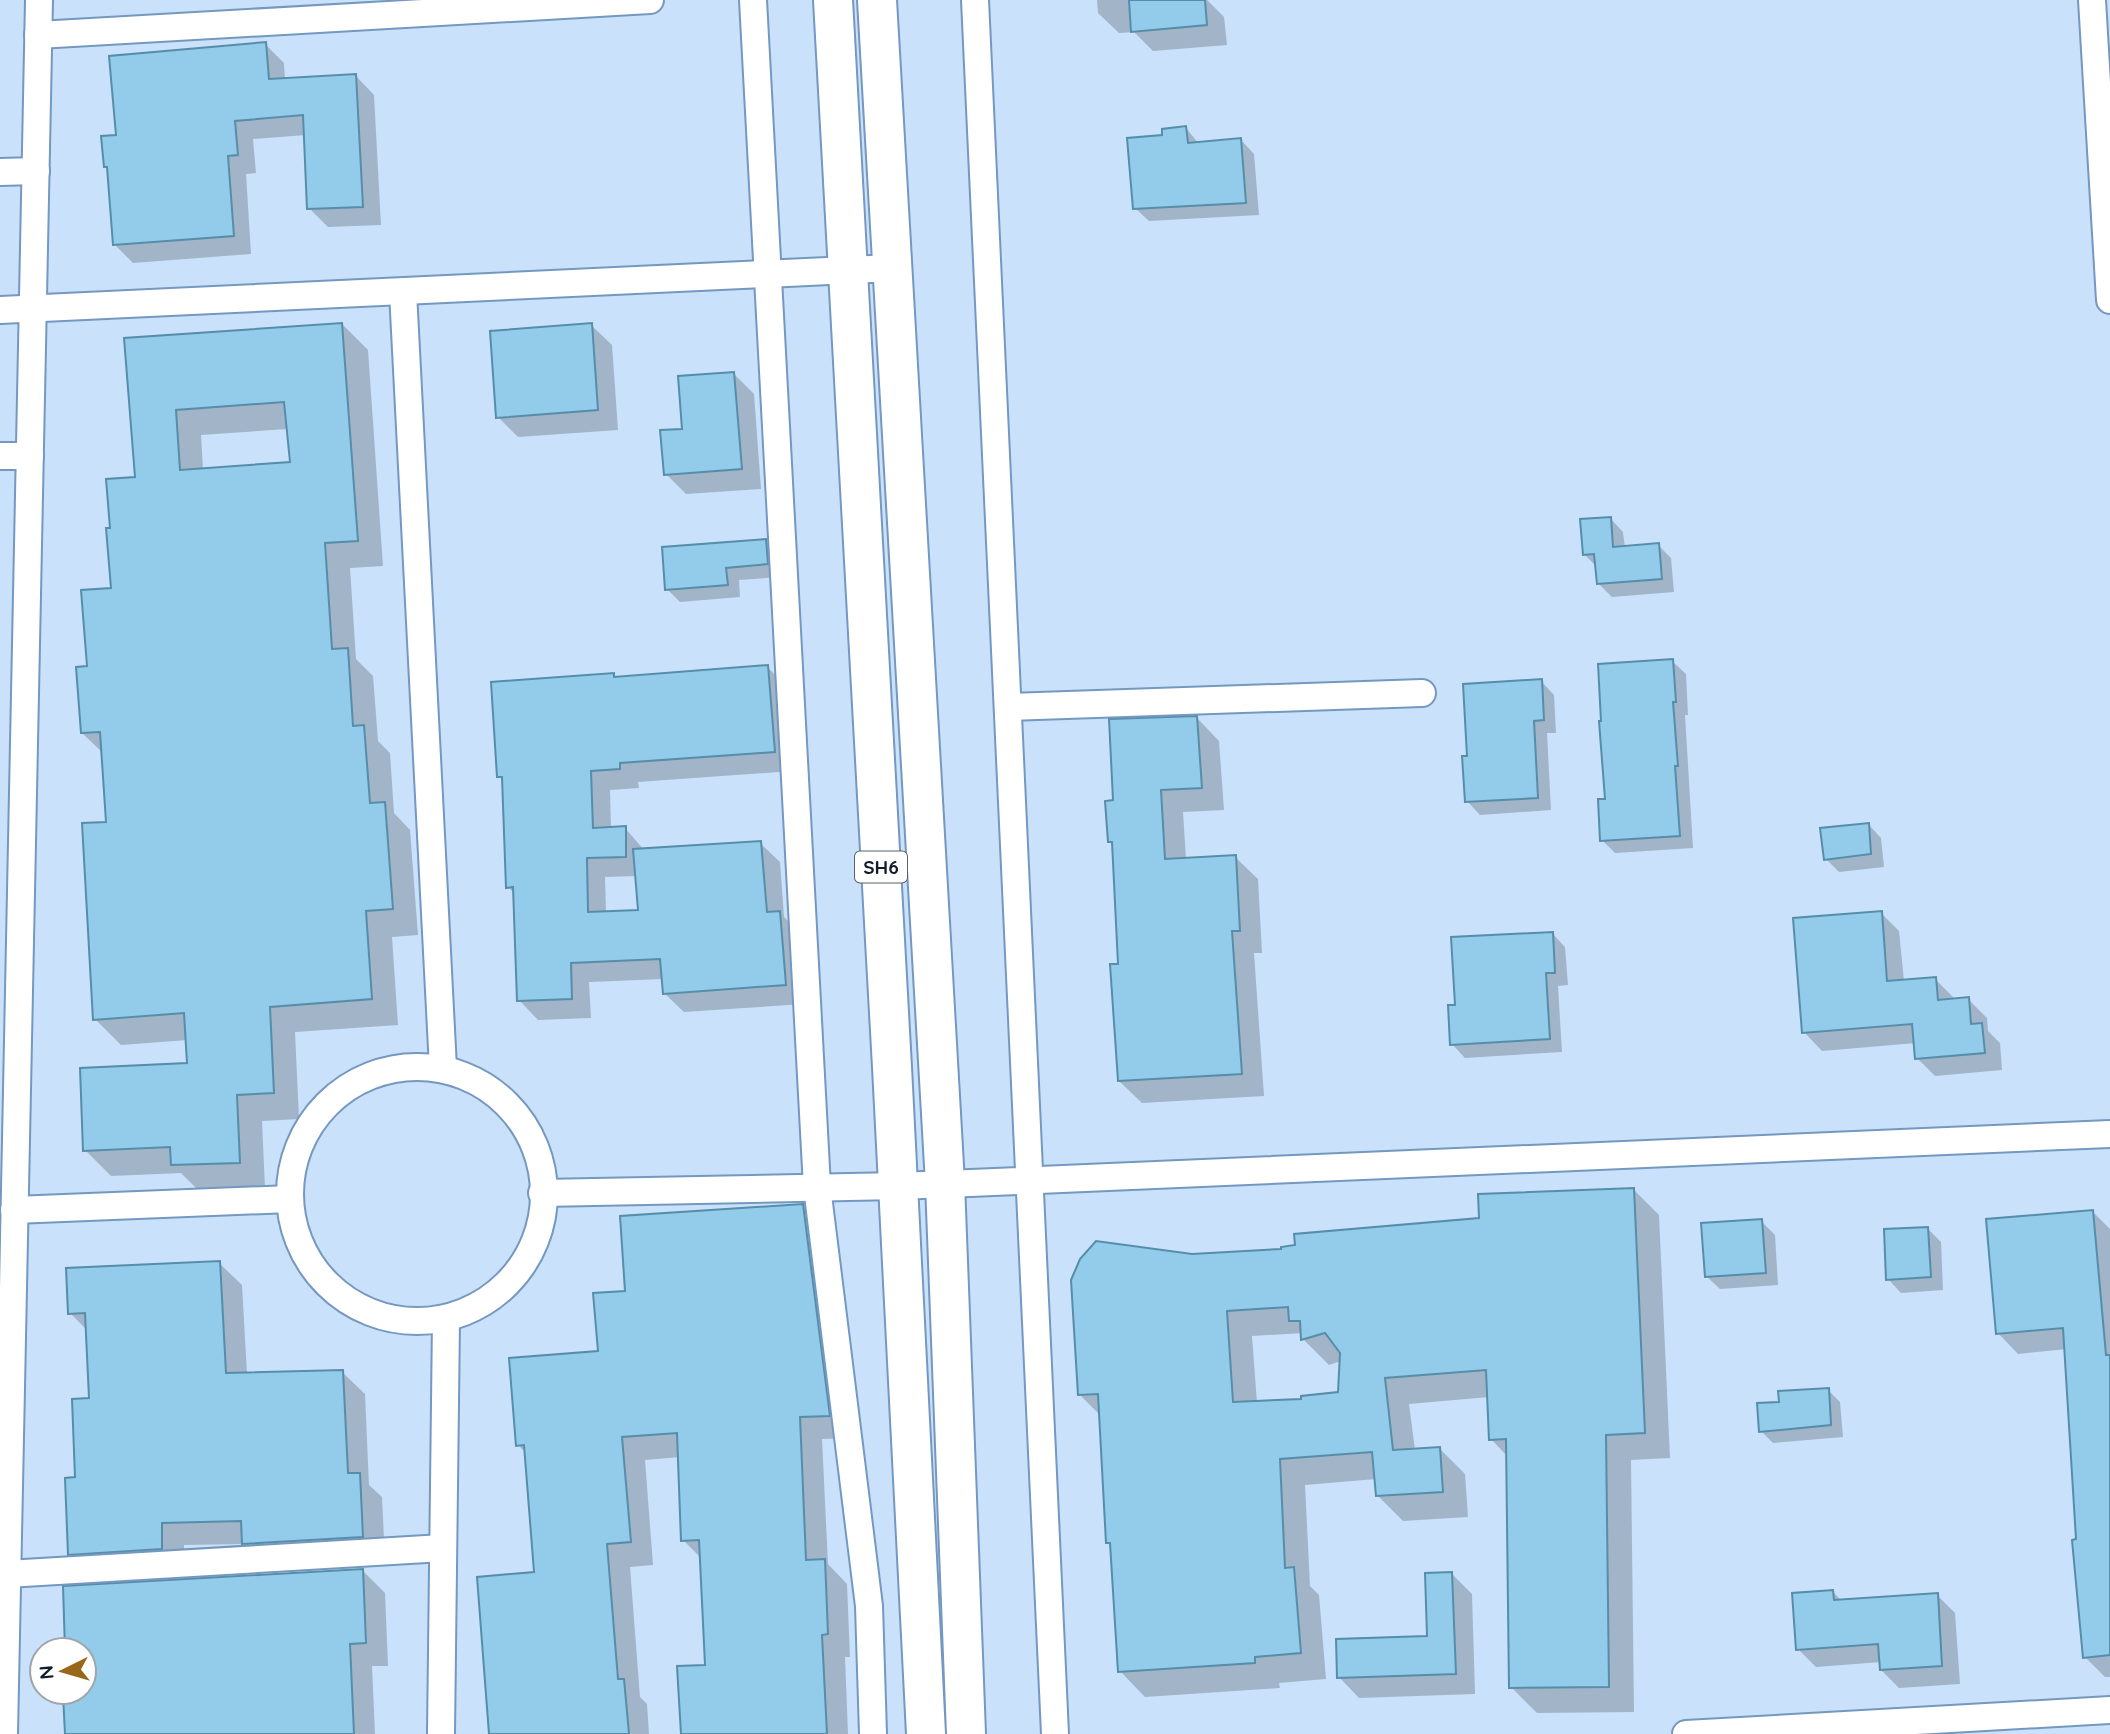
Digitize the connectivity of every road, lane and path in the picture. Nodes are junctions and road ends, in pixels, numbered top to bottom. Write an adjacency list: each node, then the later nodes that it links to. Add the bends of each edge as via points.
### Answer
1 (39, 0): 9 (street)
2 (650, 0): 8 (street)
3 (753, 0): 14 (street)
4 (833, 0): 13 (main road, SH6)
5 (877, 0): 12 (main road, SH6)
6 (975, 0): 22 (street)
7 (2092, 0): 16 (street)
8 (372, 8): 9 (street)
9 (38, 35): 10 (street)
10 (36, 171): 11 (street); 18 (street)
11 (0, 172)
12 (892, 268): 13 (street); 29 (main road, SH6)
13 (848, 270): 14 (street); 30 (main road, SH6)
14 (768, 274): 15 (street); 31 (street)
15 (403, 292): 18 (street); 26 (street)
16 (2110, 300)
17 (0, 310): 18 (street)
18 (33, 310): 20 (street)
19 (0, 456): 20 (street)
20 (30, 456): 23 (street)
21 (1422, 693): 22 (street)
22 (1007, 706): 28 (street)
23 (12, 744): 24 (street)
24 (10, 880): 25 (street)
25 (9, 1027): 34 (street)
26 (443, 1068): 32 (street, via 485,1085 521,1118 542,1165); 33 (street, via 388,1068 341,1089 308,1125 289,1177)
27 (2110, 1134): 28 (street)
28 (1029, 1180): 29 (street); 47 (street)
29 (945, 1183): 30 (street); 46 (main road, SH6)
30 (899, 1185): 31 (street); 45 (main road, SH6)
31 (817, 1187): 32 (street); 44 (street, via 869,1606)
32 (542, 1193): 36 (street, via 541,1225 526,1262 491,1299)
33 (290, 1199): 34 (street); 36 (street, via 291,1223 313,1270 349,1304 393,1321)
34 (15, 1210): 35 (street)
35 (6, 1319): 37 (street)
36 (446, 1320): 38 (street)
37 (5, 1453): 39 (street)
38 (443, 1548): 39 (street); 43 (street)
39 (7, 1574): 40 (street)
40 (3, 1601): 42 (street)
41 (2110, 1710): 48 (street)
42 (4, 1734)
43 (441, 1734)
44 (873, 1734)
45 (926, 1734)
46 (966, 1734)
47 (1055, 1734)
48 (1686, 1734)

